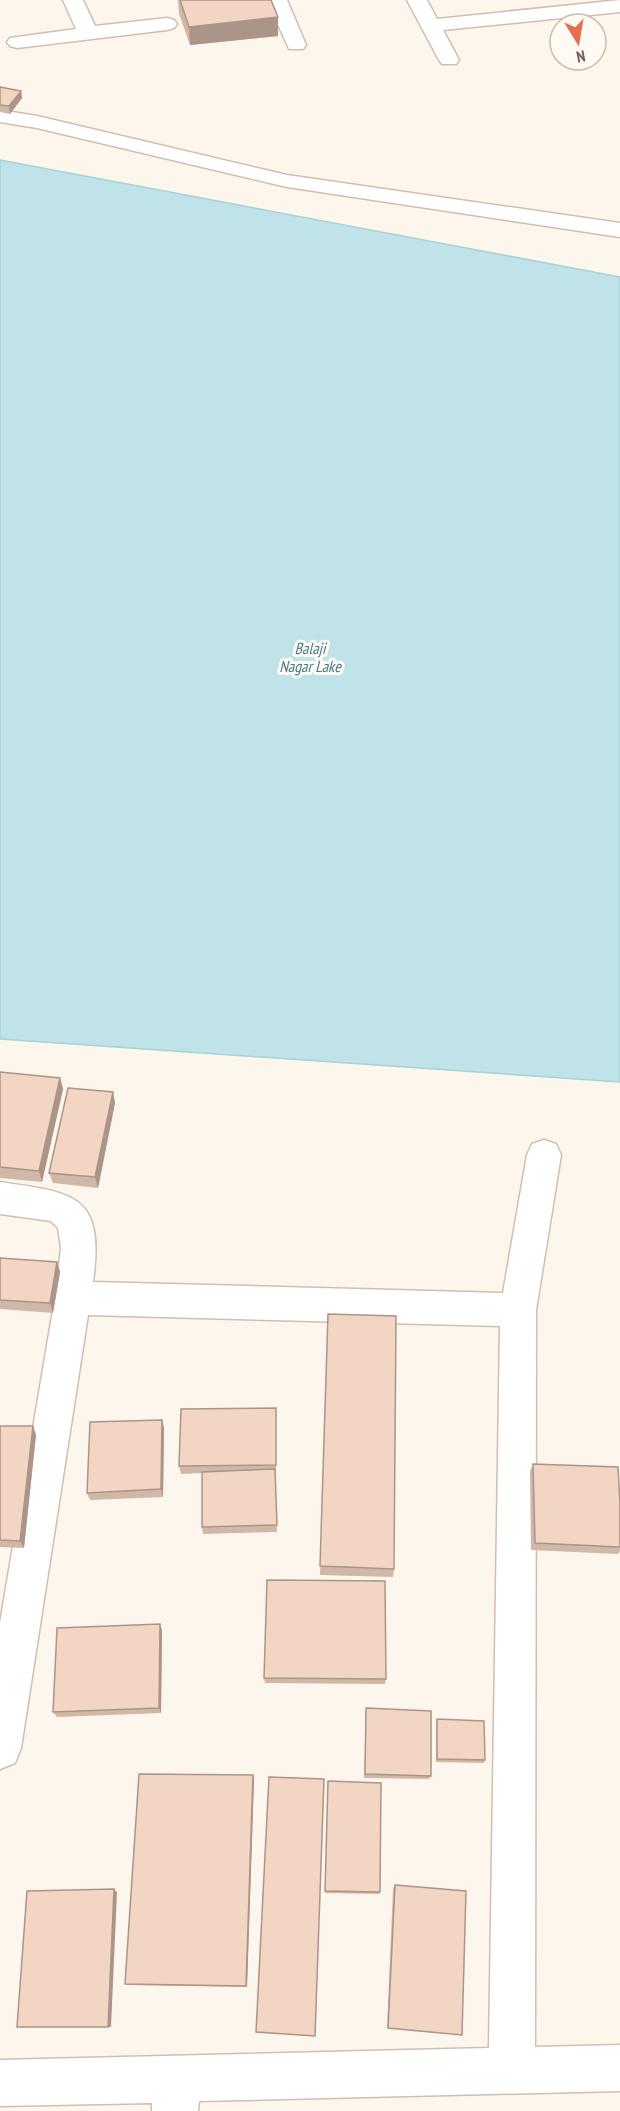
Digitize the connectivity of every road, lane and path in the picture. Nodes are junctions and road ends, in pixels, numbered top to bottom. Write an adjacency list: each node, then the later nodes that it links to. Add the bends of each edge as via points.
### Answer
1 (73, 0): 7 (street)
2 (277, 0): 9 (street)
3 (417, 0): 6 (street)
4 (620, 6): 6 (street)
5 (167, 24): 7 (street)
6 (430, 25): 10 (street)
7 (88, 33): 8 (street)
8 (17, 42)
9 (296, 45)
10 (449, 60)
11 (0, 116): 12 (street, via 287,181)
12 (620, 230)
13 (544, 1155): 16 (street)
14 (0, 1198): 15 (street, via 62,1209 75,1220 79,1240)
15 (73, 1298): 16 (street); 17 (street)
16 (518, 1310): 19 (street)
17 (0, 1748)
18 (620, 2068): 19 (street)
19 (512, 2072): 21 (street)
20 (0, 2083): 21 (street)
21 (176, 2095)

